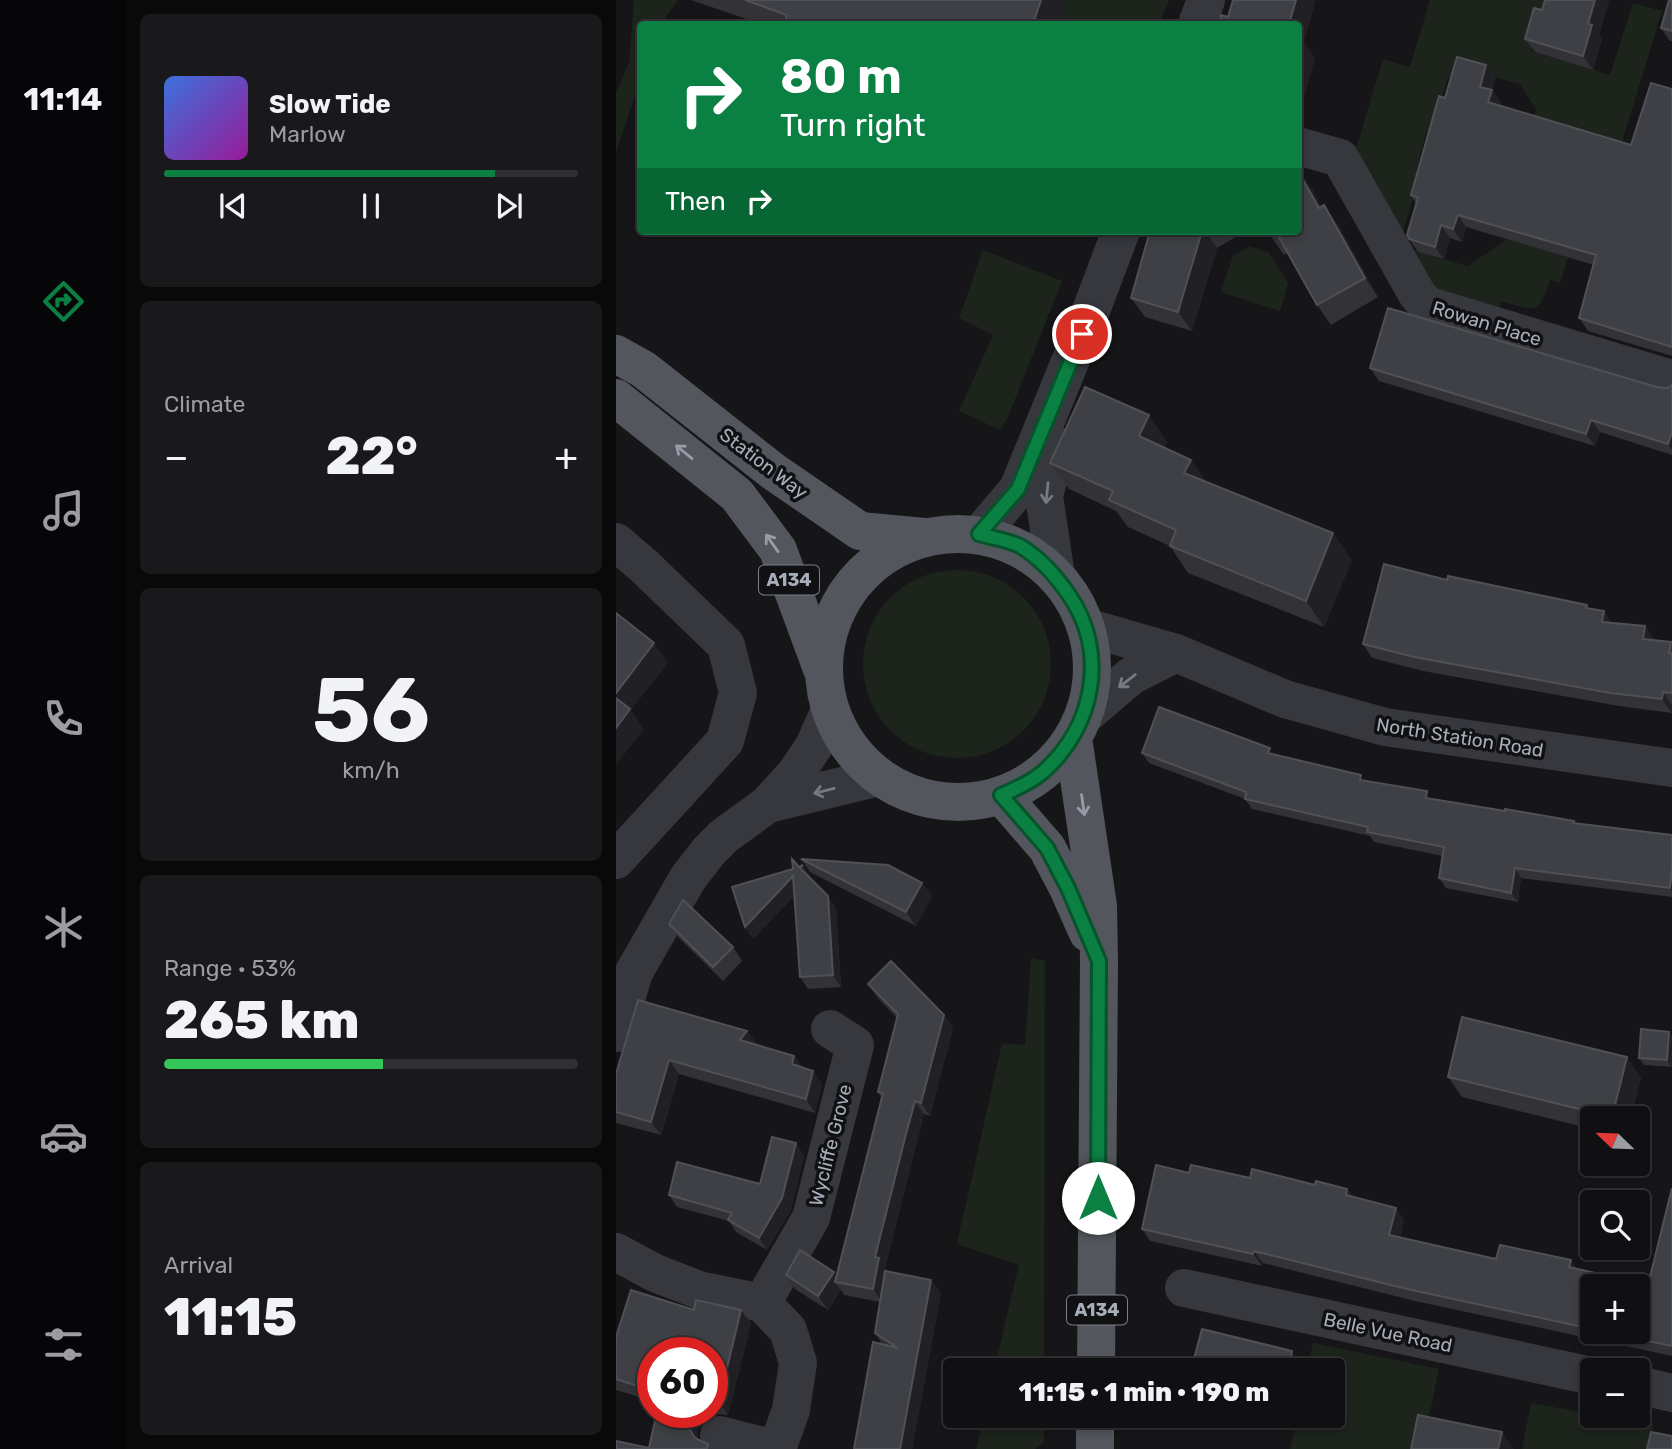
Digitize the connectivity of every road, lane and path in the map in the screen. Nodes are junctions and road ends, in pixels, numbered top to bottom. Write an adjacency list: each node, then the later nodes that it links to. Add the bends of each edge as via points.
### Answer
1 (1206, 0): 2 (street)
2 (1198, 21)
3 (1302, 147): 7 (street, Rowan Place, via 1340,158 1426,305)
4 (1119, 235): 5 (street)
5 (1092, 308): 9 (street, via 1018,489); 12 (street, one-way to 12, via 1044,496)
6 (616, 355): 10 (main road, Station Way / A134, via 643,369 774,472 860,531)
7 (1672, 379)
8 (616, 398): 15 (main road, A134, one-way to 8, via 778,550 737,495)
9 (979, 534): 10 (main road, A134); 12 (main road, A134, via 1018,545)
10 (926, 537): 15 (main road, A134, via 896,548 872,565 841,601 827,637)
11 (616, 542): 21 (street, via 726,645 738,693 725,741)
12 (1056, 576): 13 (main road, A134)
13 (1086, 628): 14 (street, North Station Road); 16 (main road, A134, via 1092,674)
14 (1176, 653): 16 (street, one-way to 16, via 1131,676); 17 (street, North Station Road, via 1285,699 1385,727)
15 (827, 692): 18 (main road, A134, via 848,745); 20 (street, via 814,746)
16 (1078, 728): 19 (main road, A134, via 1042,773); 22 (main road, A134, one-way to 22, via 1098,906)
17 (1672, 768)
18 (879, 777): 19 (main road, A134, via 931,801 979,801); 20 (street, one-way to 20)
19 (1001, 795): 22 (main road, A134, via 1047,848)
20 (768, 804): 23 (street, via 709,851)
21 (616, 860)
22 (1099, 961): 29 (main road, A134)
23 (625, 969): 25 (street)
24 (830, 1030): 28 (street, Wycliffe Grove, via 855,1045 852,1058 811,1218)
25 (616, 1033)
26 (616, 1252): 28 (street, via 699,1290)
27 (1184, 1288): 30 (street, Belle Vue Road)
28 (762, 1303): 35 (street, via 788,1330 798,1363 791,1410)
29 (1096, 1358)
30 (1580, 1373)
31 (1650, 1388): 32 (street)
32 (1672, 1393)
33 (1095, 1428): 36 (main road)
34 (719, 1435): 35 (street)
35 (776, 1449)
36 (1095, 1449)

